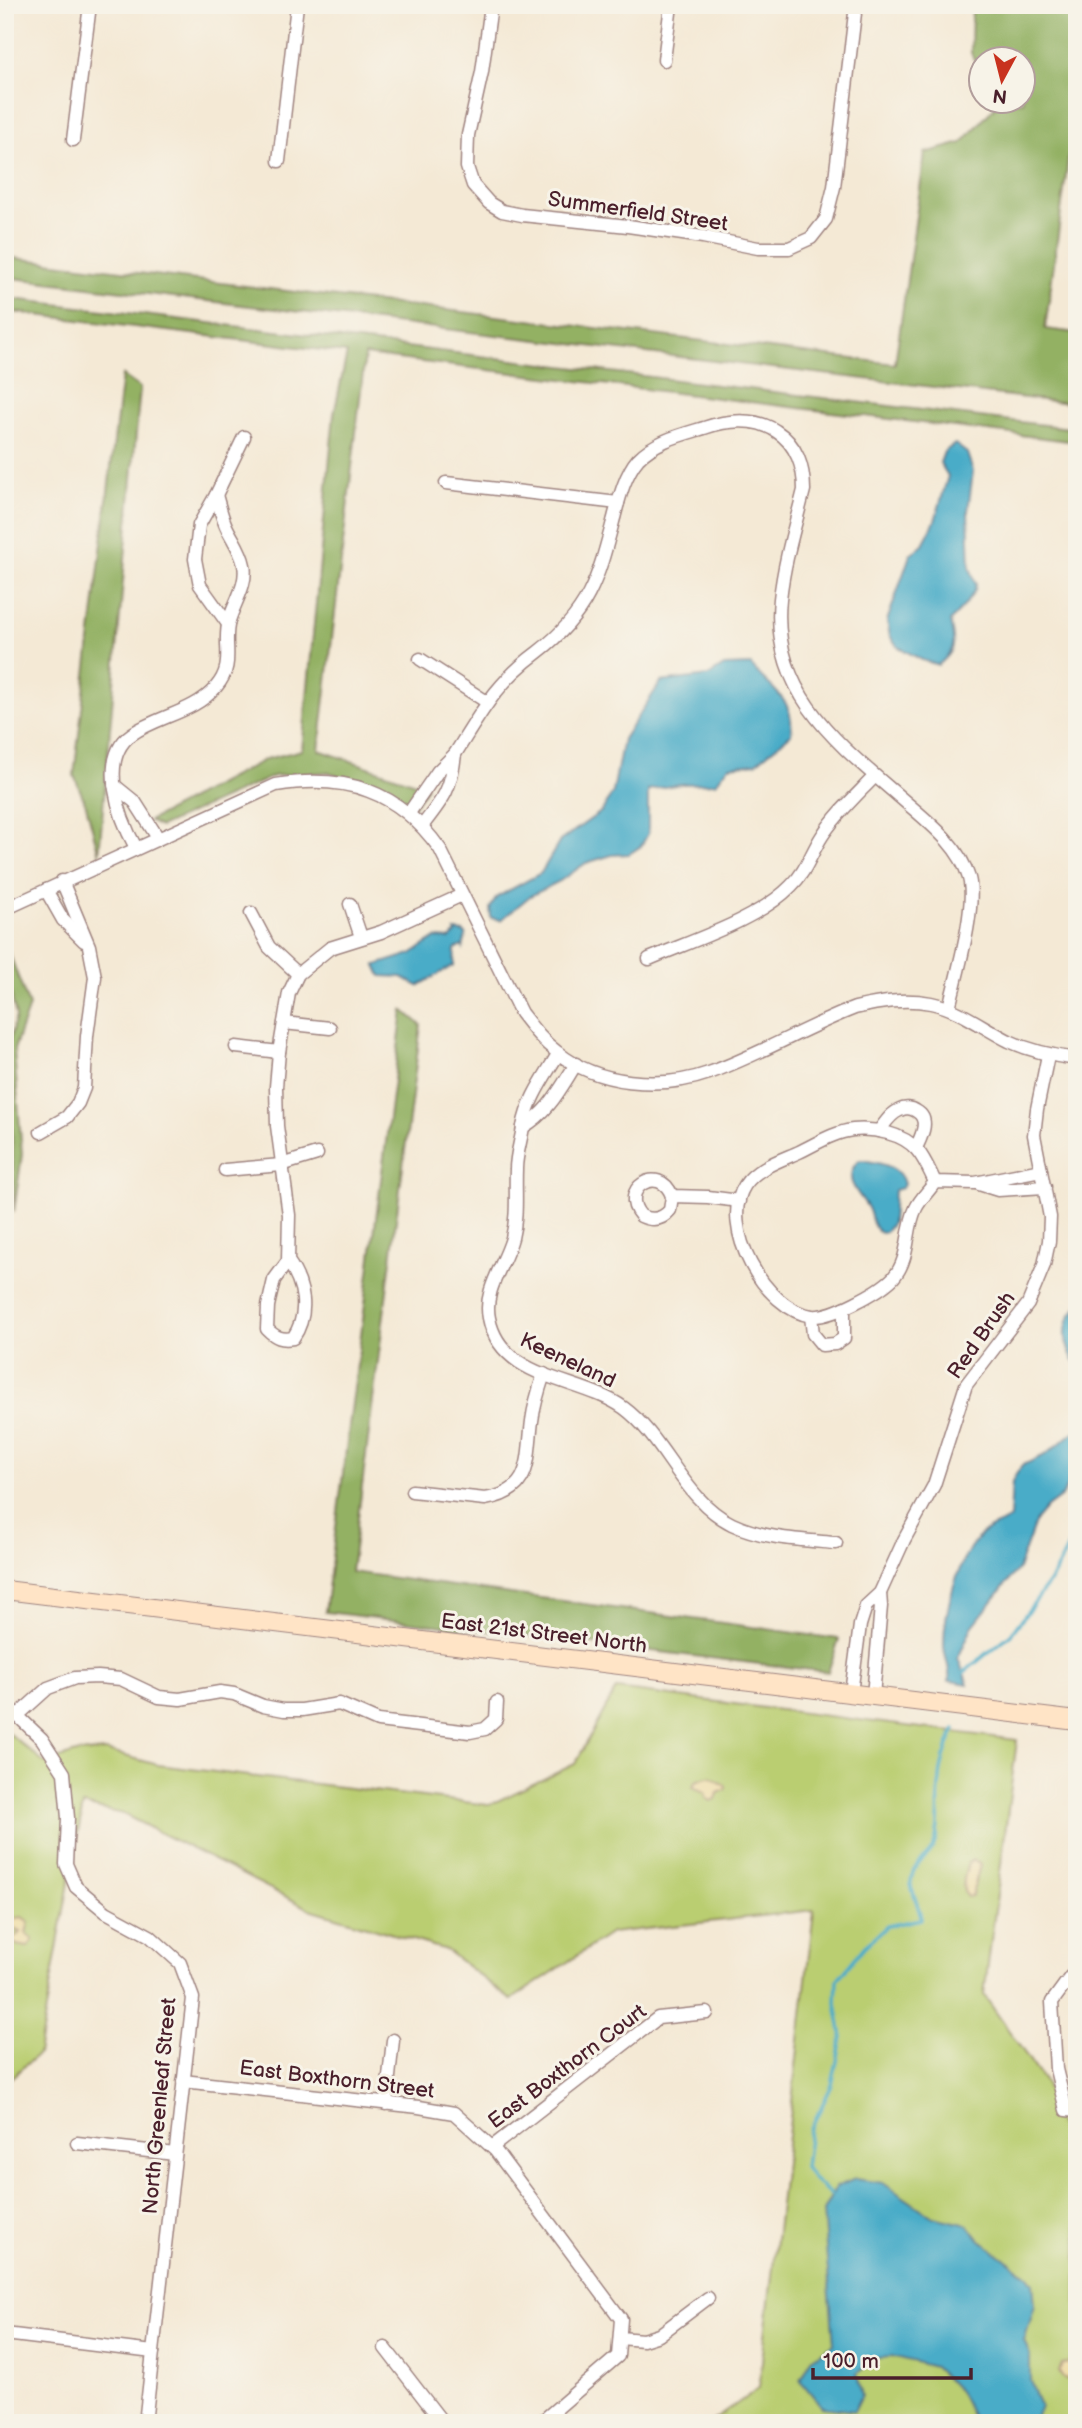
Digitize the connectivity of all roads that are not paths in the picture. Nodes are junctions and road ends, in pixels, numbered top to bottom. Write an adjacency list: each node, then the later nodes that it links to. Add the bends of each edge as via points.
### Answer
1 (90, 5): 7 (street)
2 (297, 5): 8 (street)
3 (491, 5): 5 (street, Summerfield Street, via 468,135 467,167 489,203 522,215 758,248 789,248 811,238 826,219)
4 (671, 5): 6 (street)
5 (856, 5)
6 (664, 60)
7 (73, 140)
8 (279, 161)
9 (244, 437): 11 (street)
10 (446, 483): 12 (street)
11 (216, 495): 13 (street, via 245,566); 13 (street, via 199,525 195,559 200,585)
12 (618, 503): 15 (street, via 588,598 570,624 517,668); 17 (street, via 636,461 666,440 740,421 758,423 782,436 804,473 780,602 785,660 807,706 836,741)
13 (228, 624): 18 (street, via 229,653 216,687 204,699 130,735 118,750)
14 (420, 659): 15 (street)
15 (487, 702): 16 (street)
16 (455, 754): 19 (street); 20 (street, via 446,794)
17 (875, 776): 31 (street, via 836,817 793,885 772,903); 33 (street, via 948,842 970,880 968,917)
18 (114, 785): 21 (street, via 135,802); 22 (street)
19 (409, 813): 20 (street); 21 (street, via 365,790 305,780 276,785)
20 (422, 826): 25 (street, via 440,849)
21 (158, 838): 22 (street)
22 (136, 848): 23 (street)
23 (62, 881): 24 (street); 30 (street)
24 (46, 890): 27 (street); 30 (street, via 63,920)
25 (462, 895): 29 (street); 38 (street, via 521,1013)
26 (350, 904): 29 (street)
27 (5, 909)
28 (251, 913): 32 (street, via 269,947)
29 (362, 937): 32 (street, via 330,948)
30 (89, 946): 44 (street, via 95,977 84,1088 67,1117)
31 (649, 959)
32 (298, 974): 34 (street)
33 (948, 1008): 39 (street, via 1007,1040); 41 (street, via 903,1000 855,1008 709,1073 682,1079 626,1081)
34 (284, 1023): 35 (street); 37 (street)
35 (330, 1028)
36 (236, 1047): 37 (street)
37 (279, 1052): 47 (street)
38 (558, 1054): 41 (street); 42 (street, Keeneland, via 534,1093)
39 (1048, 1055): 40 (street); 49 (street, Red Brush, via 1034,1135)
40 (1077, 1059)
41 (576, 1064): 42 (street, via 551,1105)
42 (523, 1127): 58 (street, Keeneland, via 516,1166 517,1213 488,1300 489,1318 514,1361)
43 (880, 1131): 45 (street); 45 (street, via 901,1108 913,1109 924,1121); 54 (street, via 849,1131 783,1159 746,1183)
44 (41, 1132)
45 (916, 1148): 50 (street)
46 (317, 1154): 47 (street)
47 (281, 1165): 48 (street); 55 (street, via 289,1214)
48 (225, 1170)
49 (1041, 1170): 51 (street); 52 (street, Red Brush)
50 (935, 1182): 51 (street); 56 (street, via 916,1208 905,1254 892,1278)
51 (975, 1183): 52 (street, via 998,1190)
52 (1045, 1186): 62 (street, Red Brush, via 1049,1241 1037,1286 966,1385 934,1485)
53 (672, 1196): 54 (street)
54 (739, 1201): 57 (street, via 738,1234 761,1279 771,1294)
55 (288, 1261): 55 (street, via 274,1280 267,1329 286,1339 299,1329 303,1293)
56 (844, 1308): 57 (street); 57 (street, via 844,1338 835,1345 822,1345 813,1334)
57 (811, 1316)
58 (544, 1374): 59 (street, via 532,1418 529,1462 516,1487 485,1499); 60 (street, Keeneland, via 589,1389 624,1409 691,1488 730,1523 759,1534)
59 (412, 1491)
60 (836, 1543)
61 (5, 1590): 63 (main road, East 21st Street North)
62 (880, 1593): 63 (street, Red Brush, via 866,1606 860,1625); 64 (street, Red Brush)
63 (851, 1693): 64 (main road, East 21st Street North)
64 (873, 1696): 68 (main road, East 21st Street North)
65 (498, 1702): 67 (street, via 496,1720 485,1729 470,1732 378,1721 339,1704 284,1710 220,1692 180,1699 159,1696 121,1679 99,1676 75,1678 48,1688)
66 (5, 1704): 67 (street, North Greenleaf Street)
67 (18, 1716): 72 (street, North Greenleaf Street, via 42,1739 64,1773 66,1864 76,1887 106,1912 150,1936 180,1963 192,1998)
68 (1077, 1721)
69 (1077, 1974): 74 (street, via 1052,2002 1056,2070)
70 (707, 2013): 76 (street, East Boxthorn Court, via 658,2018)
71 (393, 2040): 73 (street)
72 (183, 2081): 73 (street, East Boxthorn Street); 77 (street, North Greenleaf Street)
73 (386, 2104): 76 (street, East Boxthorn Street, via 454,2113)
74 (1072, 2110)
75 (77, 2143): 77 (street)
76 (492, 2147): 80 (street, East Boxthorn Street, via 621,2319)
77 (175, 2154): 82 (street, North Greenleaf Street)
78 (708, 2298): 80 (street, via 659,2335 643,2340)
79 (5, 2334): 82 (street)
80 (620, 2338): 85 (street, via 618,2356)
81 (385, 2348): 84 (street)
82 (153, 2352): 83 (street, North Greenleaf Street)
83 (145, 2423)
84 (443, 2423)
85 (540, 2423)

